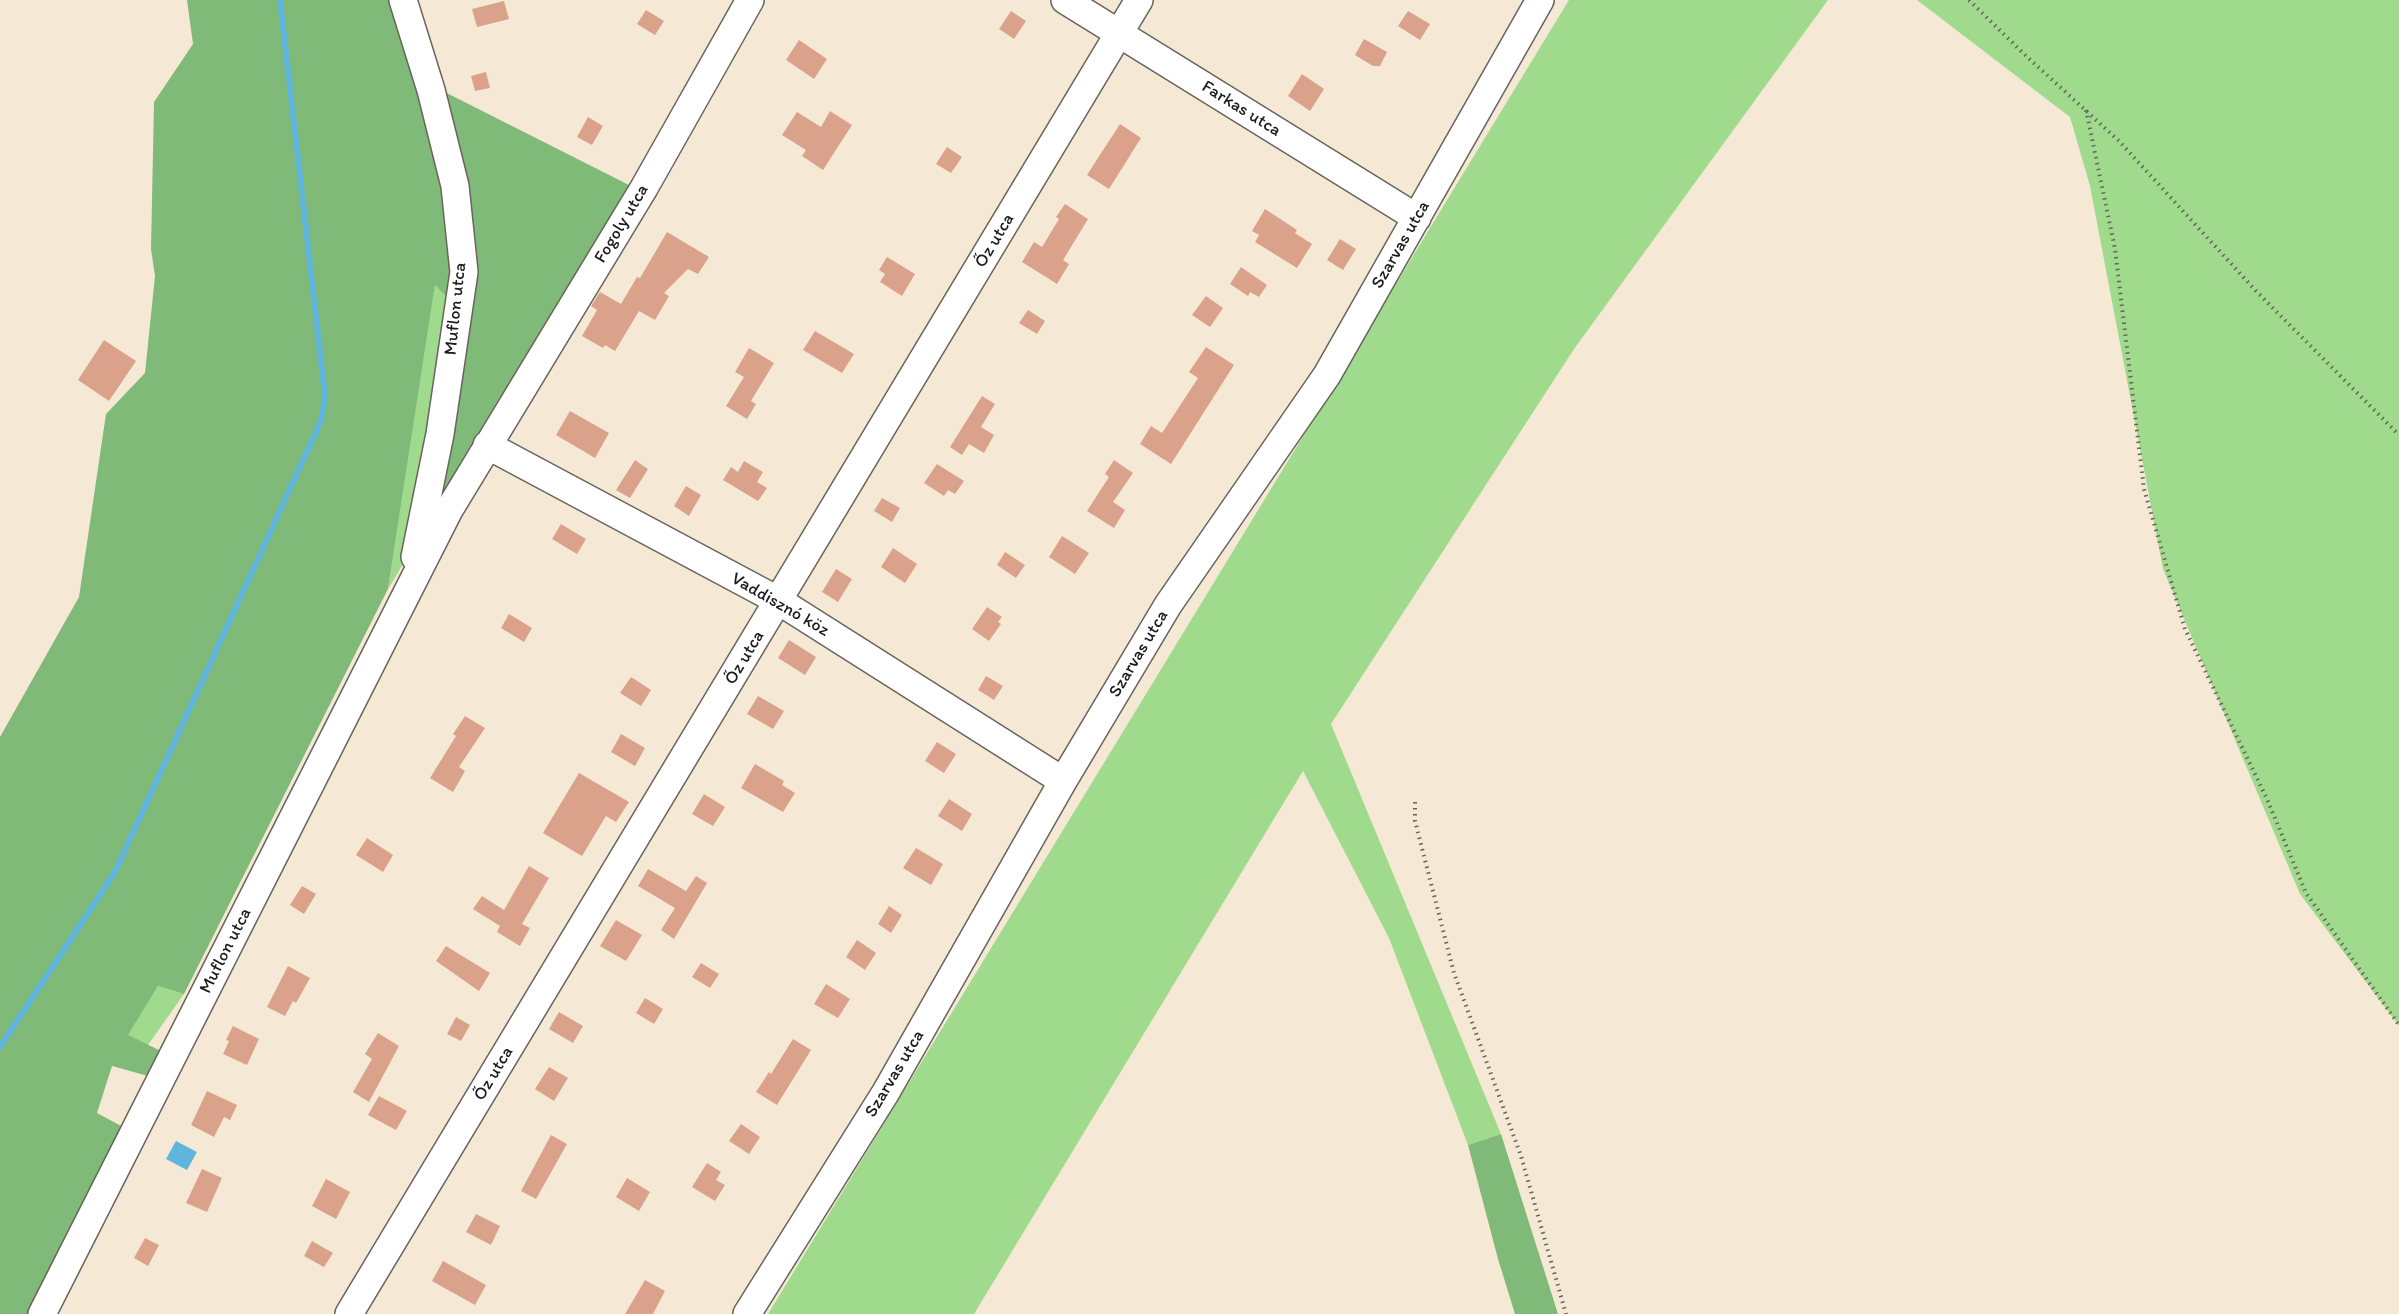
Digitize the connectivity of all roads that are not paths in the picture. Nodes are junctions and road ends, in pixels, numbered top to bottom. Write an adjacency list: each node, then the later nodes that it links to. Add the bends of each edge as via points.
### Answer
1 (403, 0): 9 (street, Muflon utca, via 455,186 464,272 440,434)
2 (750, 0): 8 (street, Fogoly utca, via 644,188)
3 (1065, 0): 6 (street, Farkas utca)
4 (1139, 0): 6 (street, Őz utca)
5 (1540, 0): 7 (street, Szarvas utca)
6 (1118, 34): 7 (street, Farkas utca); 10 (street, Őz utca)
7 (1417, 218): 11 (street, Szarvas utca, via 1327,375 1168,605)
8 (487, 445): 9 (street, Muflon utca); 10 (street, Vaddisznó köz)
9 (409, 587): 12 (street, Muflon utca)
10 (779, 601): 11 (street, Vaddisznó köz); 13 (street, Őz utca)
11 (1063, 781): 14 (street, Szarvas utca, via 886,1092)
12 (42, 1314)
13 (349, 1314)
14 (747, 1314)

